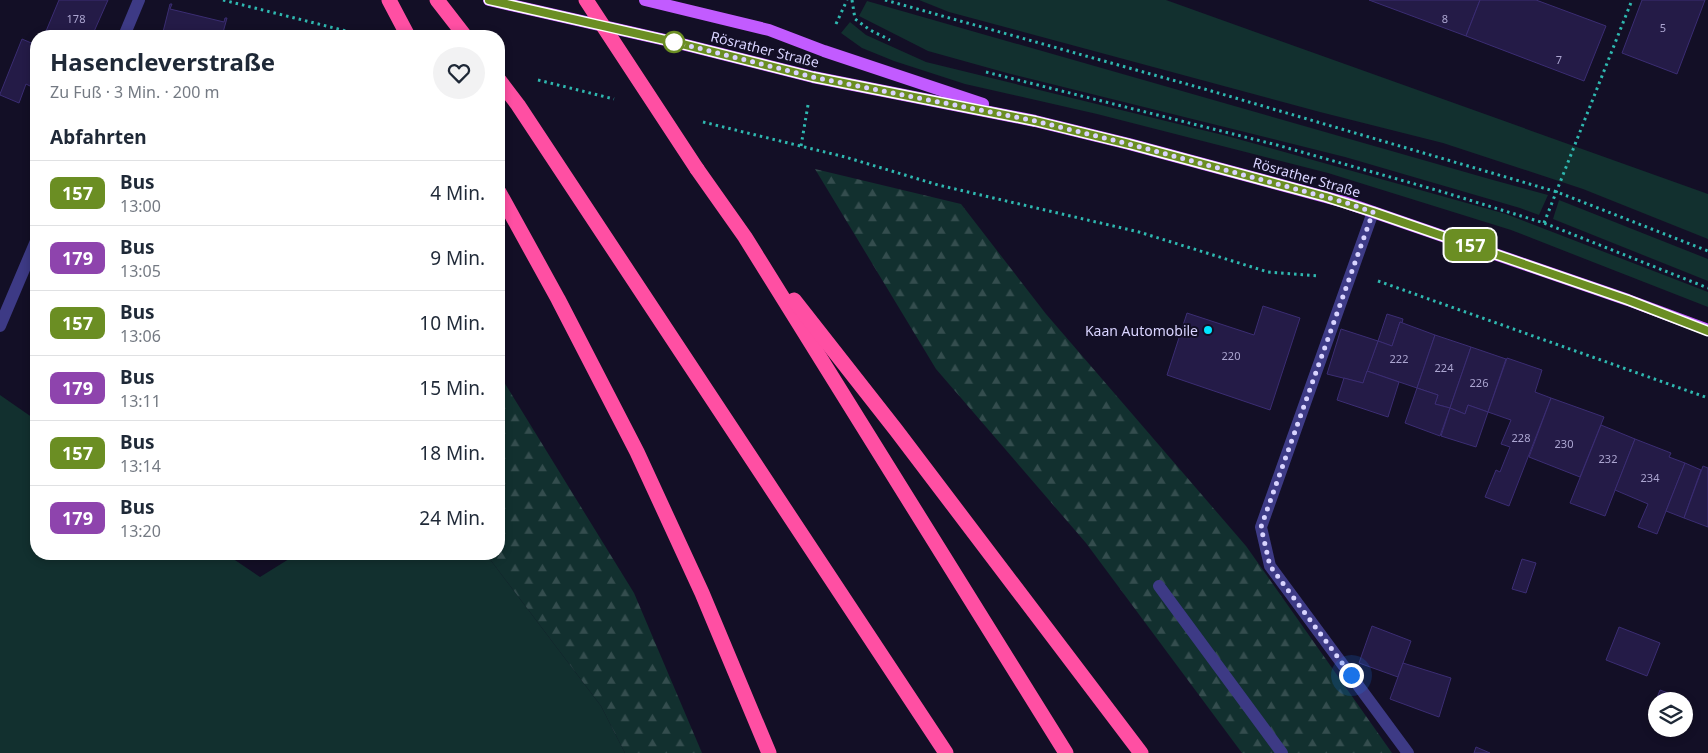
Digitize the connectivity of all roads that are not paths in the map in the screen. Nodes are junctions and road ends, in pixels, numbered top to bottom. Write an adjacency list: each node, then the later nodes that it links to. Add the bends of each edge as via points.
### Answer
1 (140, 0): 7 (lane)
2 (390, 0): 8 (highway)
3 (437, 0): 9 (highway)
4 (489, 0): 11 (main road, Rösrather Straße, via 813,77)
5 (586, 0): 14 (highway, bridge)
6 (645, 0): 11 (main road, Rösrather Straße, via 769,30)
7 (127, 30)
8 (405, 30)
9 (460, 30)
10 (505, 88): 20 (highway)
11 (1035, 121): 13 (main road, Rösrather Straße)
12 (505, 203): 19 (highway, via 637,452 702,593)
13 (1373, 212): 17 (main road, Rösrather Straße); 24 (lane, via 1261,527 1270,566)
14 (745, 237): 21 (highway); 22 (highway)
15 (30, 255): 16 (lane)
16 (0, 326)
17 (1708, 330)
18 (1159, 586): 23 (lane)
19 (769, 753)
20 (946, 753)
21 (1066, 753)
22 (1141, 753)
23 (1282, 753)
24 (1408, 753)

